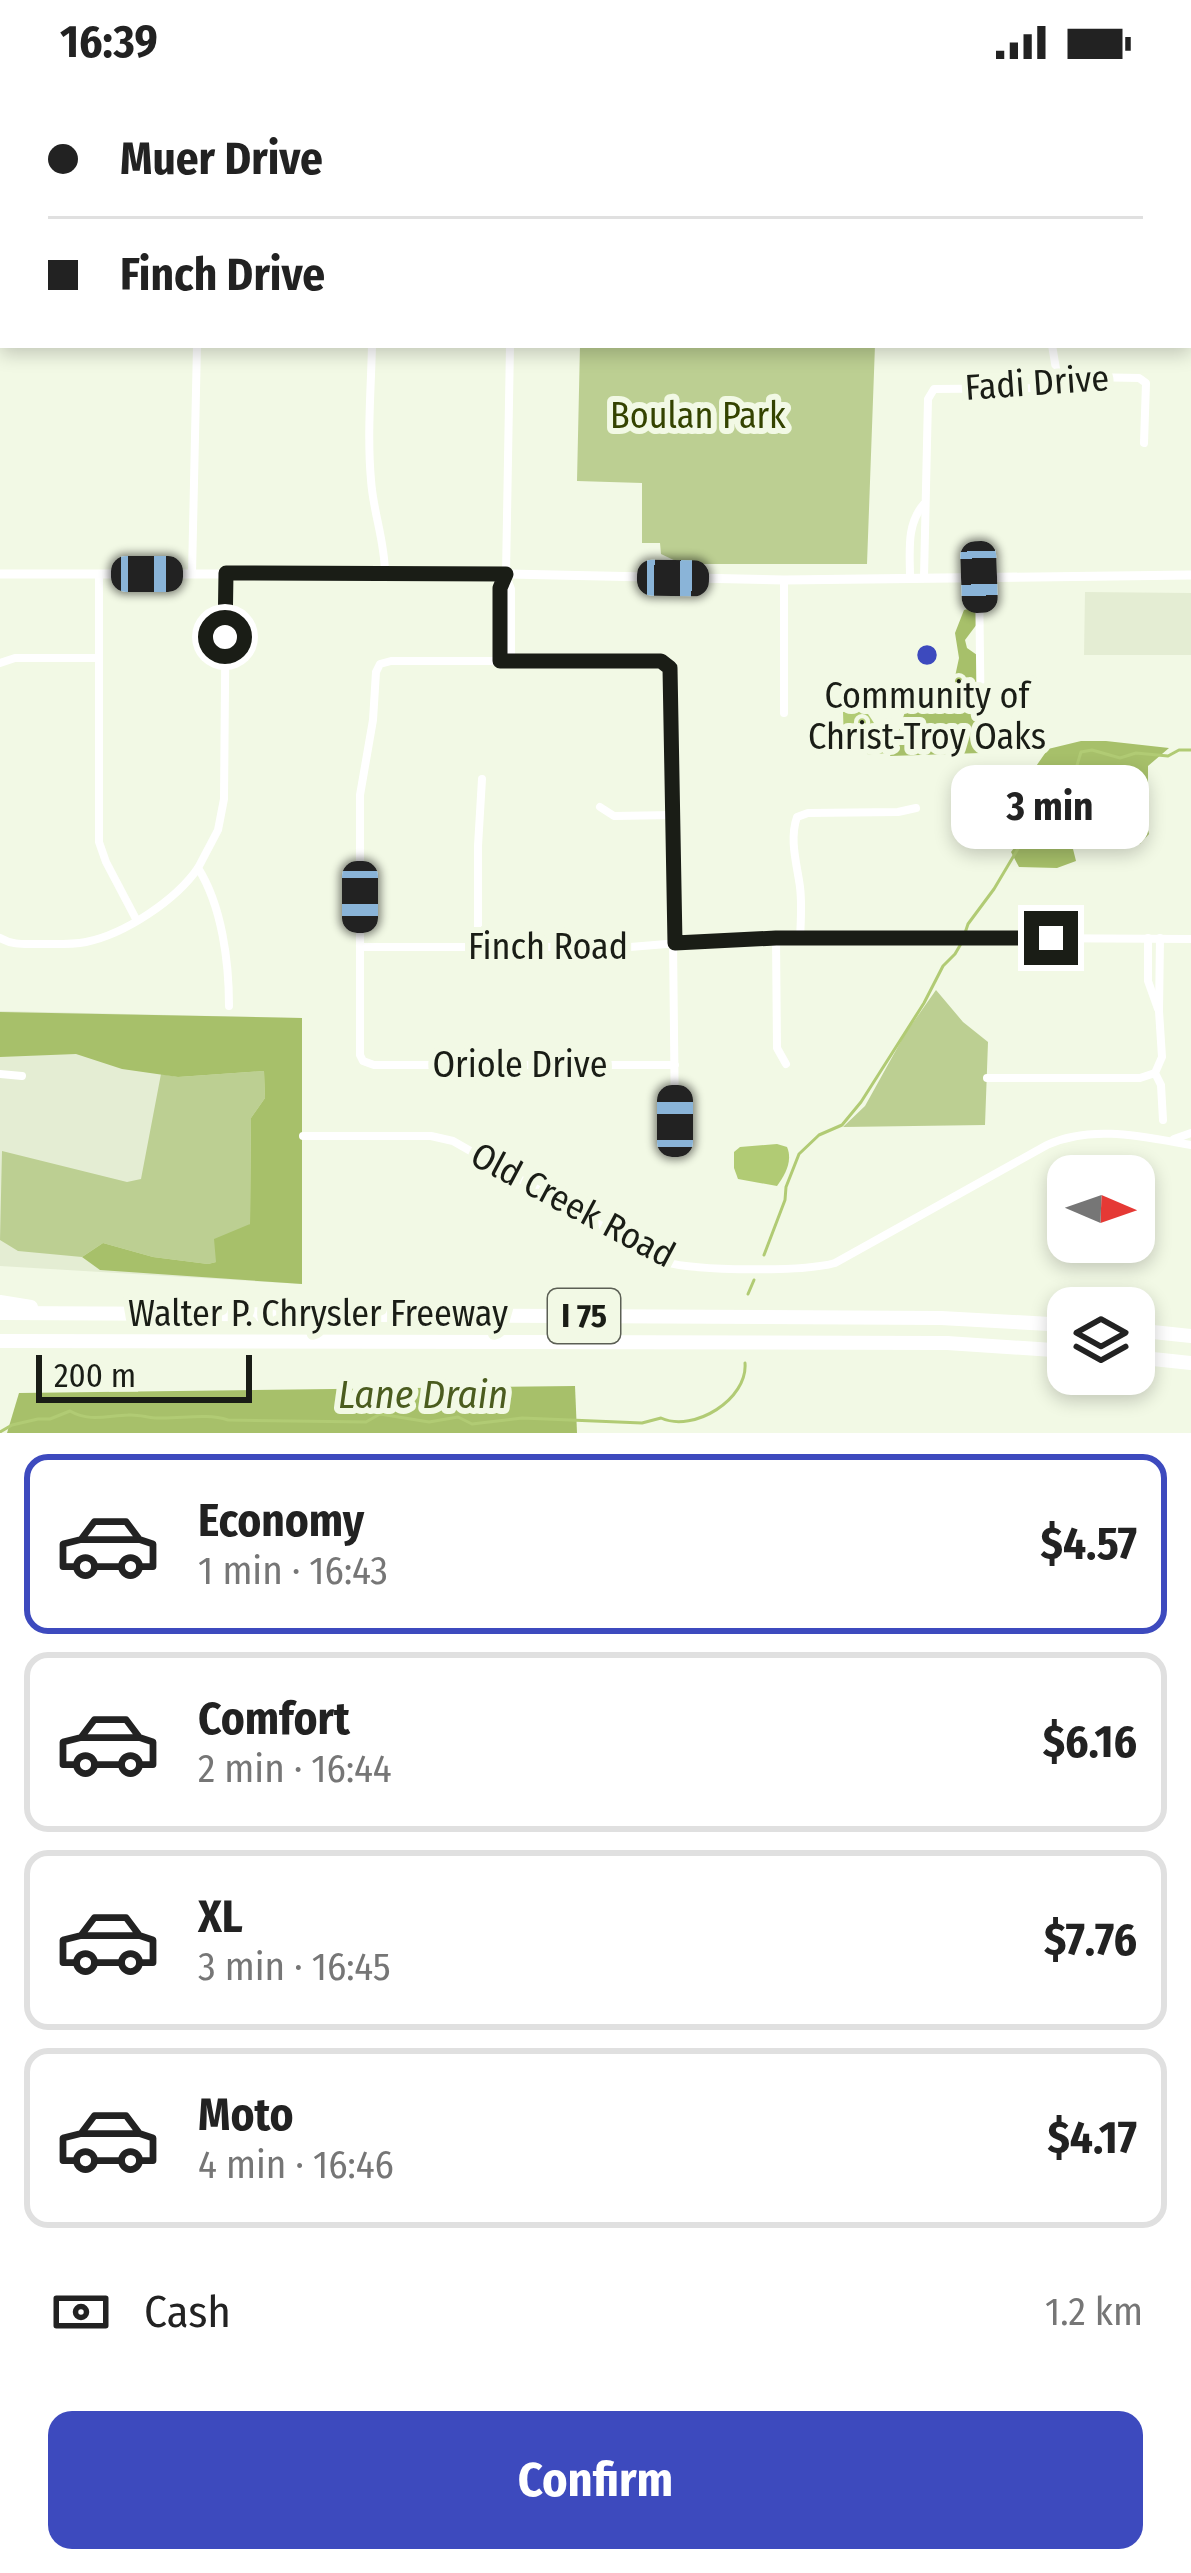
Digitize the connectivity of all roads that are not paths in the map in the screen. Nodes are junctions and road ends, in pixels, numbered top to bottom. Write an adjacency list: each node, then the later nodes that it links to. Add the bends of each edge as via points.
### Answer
1 (197, 348): 11 (street)
2 (373, 348): 12 (street, via 370,473)
3 (510, 348): 13 (street)
4 (1052, 348): 5 (street)
5 (1058, 381): 6 (street, Fadi Drive, via 1146,383); 7 (street, Fadi Drive, via 928,395)
6 (1144, 443)
7 (925, 503): 15 (street); 17 (street, via 910,534)
8 (226, 573): 11 (main road); 12 (main road); 28 (street, via 224,800)
9 (0, 574): 10 (main road)
10 (99, 574): 11 (main road); 19 (street)
11 (192, 574)
12 (385, 574): 13 (main road)
13 (506, 574): 18 (main road); 20 (street)
14 (1191, 574): 16 (main road)
15 (924, 577): 16 (main road); 17 (main road)
16 (979, 577): 23 (street)
17 (910, 578): 18 (main road)
18 (784, 580): 22 (street)
19 (98, 658): 21 (street); 29 (street, via 99,842)
20 (506, 661): 27 (street, via 668,664); 37 (street, via 380,664 360,786)
21 (0, 663)
22 (784, 713)
23 (981, 738)
24 (482, 778): 38 (street)
25 (600, 807): 27 (street, via 614,816)
26 (916, 808): 32 (street, via 797,817)
27 (674, 815): 36 (street)
28 (198, 868): 29 (street); 39 (street, via 219,926)
29 (136, 920): 30 (street, via 84,943)
30 (0, 938)
31 (776, 938): 32 (street, Finch Road); 36 (street, Finch Road); 41 (street, via 777,1048)
32 (800, 938): 33 (street, Finch Road)
33 (1148, 938): 34 (street, Finch Road); 40 (street, via 1148,981)
34 (1160, 938): 35 (street, Finch Road); 40 (street)
35 (1191, 939)
36 (675, 943): 38 (street, Finch Road); 42 (street)
37 (360, 947): 38 (street, Finch Road); 42 (street, Oriole Drive, via 365,1062)
38 (478, 947)
39 (230, 1006)
40 (1159, 1011): 43 (street, via 1162,1057)
41 (786, 1064)
42 (675, 1065): 48 (street)
43 (1155, 1072): 46 (street); 47 (street)
44 (0, 1074): 45 (street)
45 (22, 1076)
46 (987, 1078)
47 (1163, 1120)
48 (675, 1124)
49 (1191, 1132): 51 (street, Old Creek Road)
50 (302, 1136): 51 (street, Old Creek Road, via 453,1141 665,1262 738,1268 835,1263 1069,1136)
51 (1172, 1140): 52 (street, Old Creek Road)
52 (1191, 1145)
53 (0, 1301): 54 (highway)
54 (53, 1312): 55 (highway, Walter P. Chrysler Freeway / I 75); 56 (highway, Walter P. Chrysler Freeway / I 75)
55 (0, 1313)
56 (1047, 1324)
57 (1155, 1332): 58 (highway)
58 (1191, 1336)
59 (0, 1342): 60 (highway, Walter P. Chrysler Freeway / I 75)
60 (81, 1342): 61 (highway, Walter P. Chrysler Freeway / I 75, via 947,1343); 62 (highway)
61 (1047, 1350)
62 (0, 1351)
63 (1155, 1359): 64 (highway)
64 (1191, 1363)

